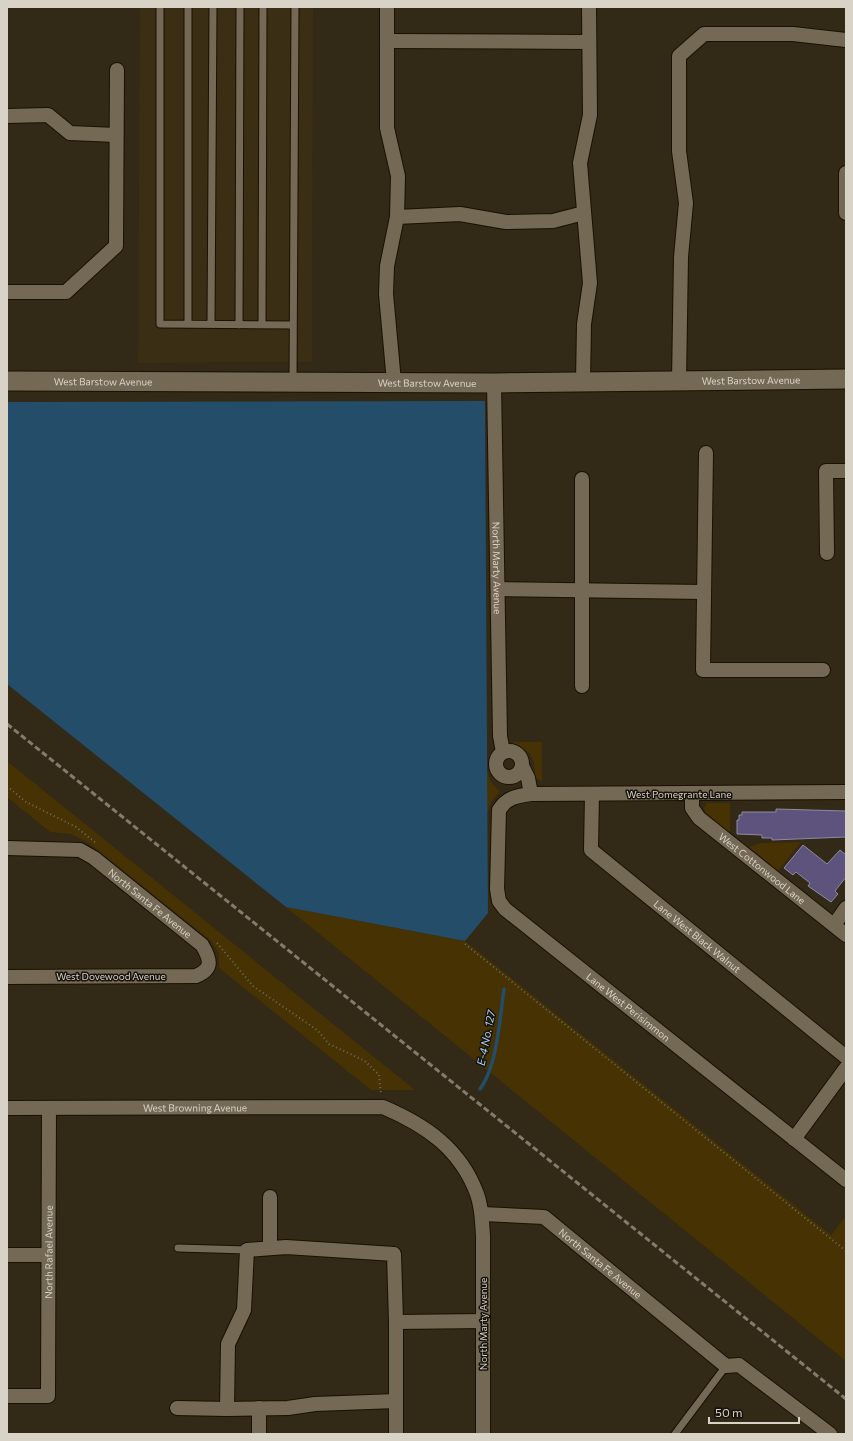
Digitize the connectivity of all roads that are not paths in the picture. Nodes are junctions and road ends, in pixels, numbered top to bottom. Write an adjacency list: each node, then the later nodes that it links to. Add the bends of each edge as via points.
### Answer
1 (160, 7): 20 (lane, via 160,324)
2 (188, 7): 20 (lane)
3 (213, 7): 21 (lane)
4 (240, 7): 22 (lane)
5 (263, 7): 23 (lane)
6 (294, 7): 24 (lane)
7 (387, 7): 10 (street)
8 (589, 7): 11 (street)
9 (846, 40): 27 (street, via 793,34 704,34 680,56 680,151 686,203 681,257)
10 (387, 41): 11 (street); 18 (street, via 387,128 398,176)
11 (589, 42): 17 (street, via 590,115 580,163)
12 (117, 70): 14 (street)
13 (7, 116): 14 (street, via 48,115 70,133)
14 (116, 135): 19 (street, via 116,246 66,292)
15 (846, 173): 16 (street)
16 (846, 212)
17 (584, 213): 18 (street, via 553,221 506,222 460,214); 30 (street, via 590,283 584,324)
18 (397, 217): 29 (street, via 387,266 386,294)
19 (7, 292)
20 (188, 324): 21 (lane)
21 (212, 324): 22 (lane)
22 (239, 325): 23 (lane)
23 (262, 325): 24 (lane)
24 (293, 325): 28 (lane)
25 (846, 379): 27 (street, West Barstow Avenue)
26 (7, 381): 28 (street, West Barstow Avenue)
27 (680, 381): 30 (street, West Barstow Avenue)
28 (293, 382): 29 (street, West Barstow Avenue)
29 (394, 382): 31 (street, West Barstow Avenue)
30 (583, 382): 31 (street, West Barstow Avenue)
31 (494, 383): 36 (street, North Marty Avenue)
32 (706, 453): 38 (street)
33 (846, 471): 35 (street, via 826,471)
34 (582, 479): 37 (street)
35 (827, 553)
36 (498, 589): 37 (street); 41 (street, North Marty Avenue, via 500,736)
37 (582, 590): 38 (street); 40 (street)
38 (704, 592): 39 (street, via 703,670)
39 (823, 670)
40 (582, 686)
41 (503, 752): 42 (street, via 511,751 518,755); 43 (street, via 495,764)
42 (522, 766): 43 (street, via 515,776); 45 (street, via 528,778)
43 (502, 776): 48 (street)
44 (846, 792): 47 (street, West Pomegrante Lane)
45 (531, 794): 46 (street, West Pomegrante Lane); 48 (street, West Pomegrante Lane)
46 (592, 794): 47 (street, West Pomegrante Lane); 55 (street, Lane West Black Walnut, via 591,850)
47 (692, 794): 51 (street, West Cottonwood Lane, via 692,808 699,818)
48 (512, 797): 59 (street, Lane West Perisimmon, via 503,803 498,819 497,890 504,909)
49 (7, 848): 53 (street, North Santa Fe Avenue, via 80,850 94,858 202,945 208,955)
50 (846, 908): 51 (street)
51 (834, 925): 52 (street, West Cottonwood Lane)
52 (846, 935)
53 (209, 964): 54 (street, West Dovewood Avenue, via 205,972 196,976)
54 (7, 976)
55 (846, 1057)
56 (846, 1068): 59 (street)
57 (7, 1108): 58 (street, West Browning Avenue)
58 (49, 1108): 62 (street, West Browning Avenue, via 383,1107 413,1120 435,1135 452,1152 466,1171 477,1194); 67 (street, North Rafael Avenue)
59 (794, 1139): 60 (street, Lane West Perisimmon)
60 (846, 1180)
61 (270, 1197): 64 (street)
62 (482, 1214): 68 (street, North Marty Avenue); 70 (street, North Santa Fe Avenue, via 544,1217)
63 (178, 1248): 65 (lane)
64 (270, 1248): 65 (street); 69 (street, via 394,1254)
65 (247, 1250): 75 (street, via 244,1310 228,1344)
66 (7, 1255): 67 (street)
67 (48, 1255): 71 (street, North Rafael Avenue, via 48,1396)
68 (483, 1321): 69 (street); 78 (street, North Marty Avenue)
69 (396, 1322): 72 (street)
70 (726, 1366): 79 (lane); 80 (street, North Santa Fe Avenue, via 739,1365)
71 (7, 1396)
72 (396, 1401): 74 (street); 77 (street)
73 (177, 1408): 75 (street)
74 (258, 1408): 75 (street); 76 (street)
75 (227, 1409)
76 (258, 1434)
77 (396, 1434)
78 (483, 1434)
79 (674, 1434)
80 (830, 1434)

